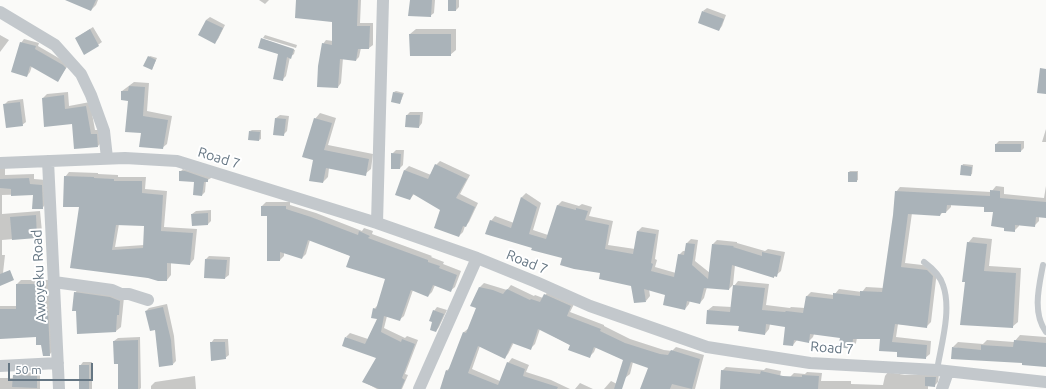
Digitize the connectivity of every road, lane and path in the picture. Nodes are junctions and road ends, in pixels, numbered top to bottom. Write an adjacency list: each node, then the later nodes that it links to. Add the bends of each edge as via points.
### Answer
1 (383, 0): 6 (street)
2 (0, 12): 3 (street, via 55,45 81,74 104,131)
3 (107, 158): 4 (street, Road 7); 6 (street, Road 7, via 177,161)
4 (48, 161): 5 (street, Road 7); 10 (street, Awoyeku Road)
5 (0, 163)
6 (377, 223): 7 (street, Road 7)
7 (477, 258): 15 (street, Road 7, via 590,306 707,347 810,363); 18 (street)
8 (924, 262): 15 (lane, via 938,275 946,296)
9 (1043, 265): 12 (lane, via 1038,293 1038,316)
10 (54, 282): 11 (street, via 112,290); 13 (street, Awoyeku Road)
11 (148, 300)
12 (1046, 332)
13 (58, 363): 14 (street); 17 (street, Awoyeku Road)
14 (0, 366)
15 (942, 371): 16 (street, Road 7); 19 (street)
16 (1046, 382)
17 (59, 389)
18 (419, 389)
19 (942, 389)

